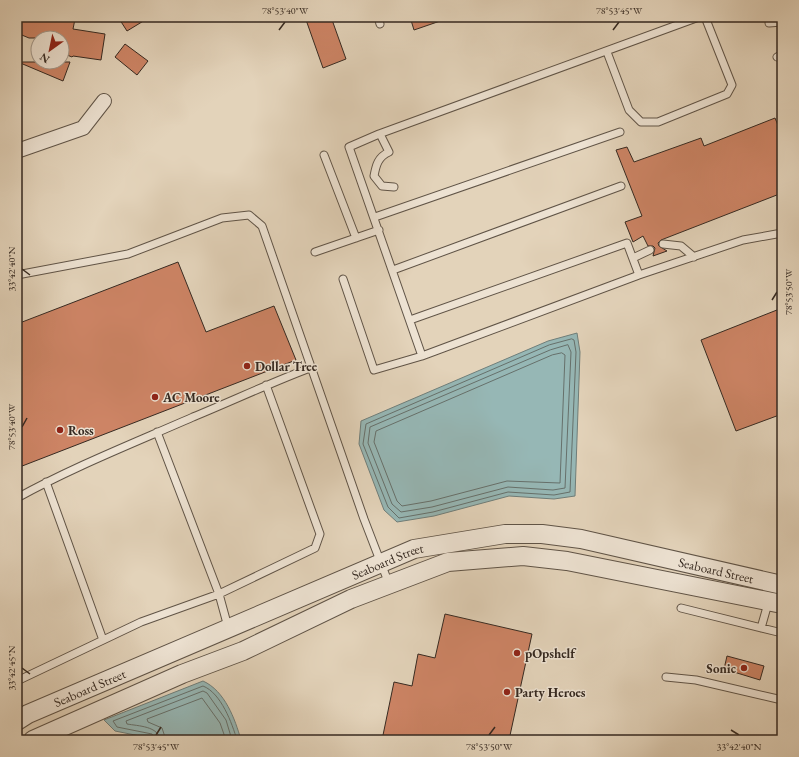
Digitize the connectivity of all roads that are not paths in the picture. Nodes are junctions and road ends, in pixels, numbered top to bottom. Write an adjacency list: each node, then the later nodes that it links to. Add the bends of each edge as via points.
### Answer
1 (699, 17): 5 (lane)
2 (705, 17): 5 (lane, via 732,85 727,94 658,122 641,122 629,110)
3 (782, 22): 4 (lane)
4 (769, 23)
5 (607, 52): 8 (lane)
6 (104, 101): 9 (street, via 83,128)
7 (620, 132): 13 (lane)
8 (380, 134): 12 (lane, via 389,152 383,155 376,165 374,176 382,186); 13 (lane, via 349,147)
9 (17, 151)
10 (324, 155): 16 (lane)
11 (621, 186): 22 (lane)
12 (394, 188)
13 (375, 217): 14 (lane)
14 (379, 230): 16 (lane); 22 (lane)
15 (782, 233): 20 (lane, via 743,240)
16 (356, 238): 19 (lane)
17 (663, 244): 20 (lane, via 681,246)
18 (650, 250): 21 (lane)
19 (315, 252)
20 (694, 257): 24 (lane)
21 (633, 258): 24 (lane); 26 (lane, via 627,243)
22 (393, 270): 26 (lane)
23 (17, 275): 28 (lane, via 128,254 222,218 249,215 262,226)
24 (640, 275): 27 (lane)
25 (343, 279): 27 (lane, via 374,370)
26 (410, 320): 27 (lane)
27 (422, 356)
28 (310, 368): 29 (lane); 33 (lane)
29 (266, 384): 30 (lane); 36 (lane, via 320,534 315,548)
30 (157, 432): 31 (lane); 36 (lane)
31 (46, 482): 32 (lane); 42 (lane)
32 (17, 498)
33 (380, 563): 34 (lane); 35 (street, Seaboard Street, via 414,549 505,534 542,534 582,539); 39 (street, Seaboard Street)
34 (389, 584): 37 (street, Seaboard Street, via 448,562 523,556 567,561); 47 (street, Seaboard Street, via 351,599 243,651 161,683)
35 (782, 585)
36 (219, 594): 39 (lane); 42 (lane, via 142,622)
37 (774, 603): 40 (lane, via 767,607)
38 (681, 608): 40 (lane)
39 (228, 628): 46 (street, Seaboard Street)
40 (761, 628): 41 (lane)
41 (782, 633)
42 (103, 640): 44 (lane)
43 (666, 678): 45 (lane, via 696,680)
44 (17, 681)
45 (782, 700)
46 (17, 721)
47 (33, 740)

